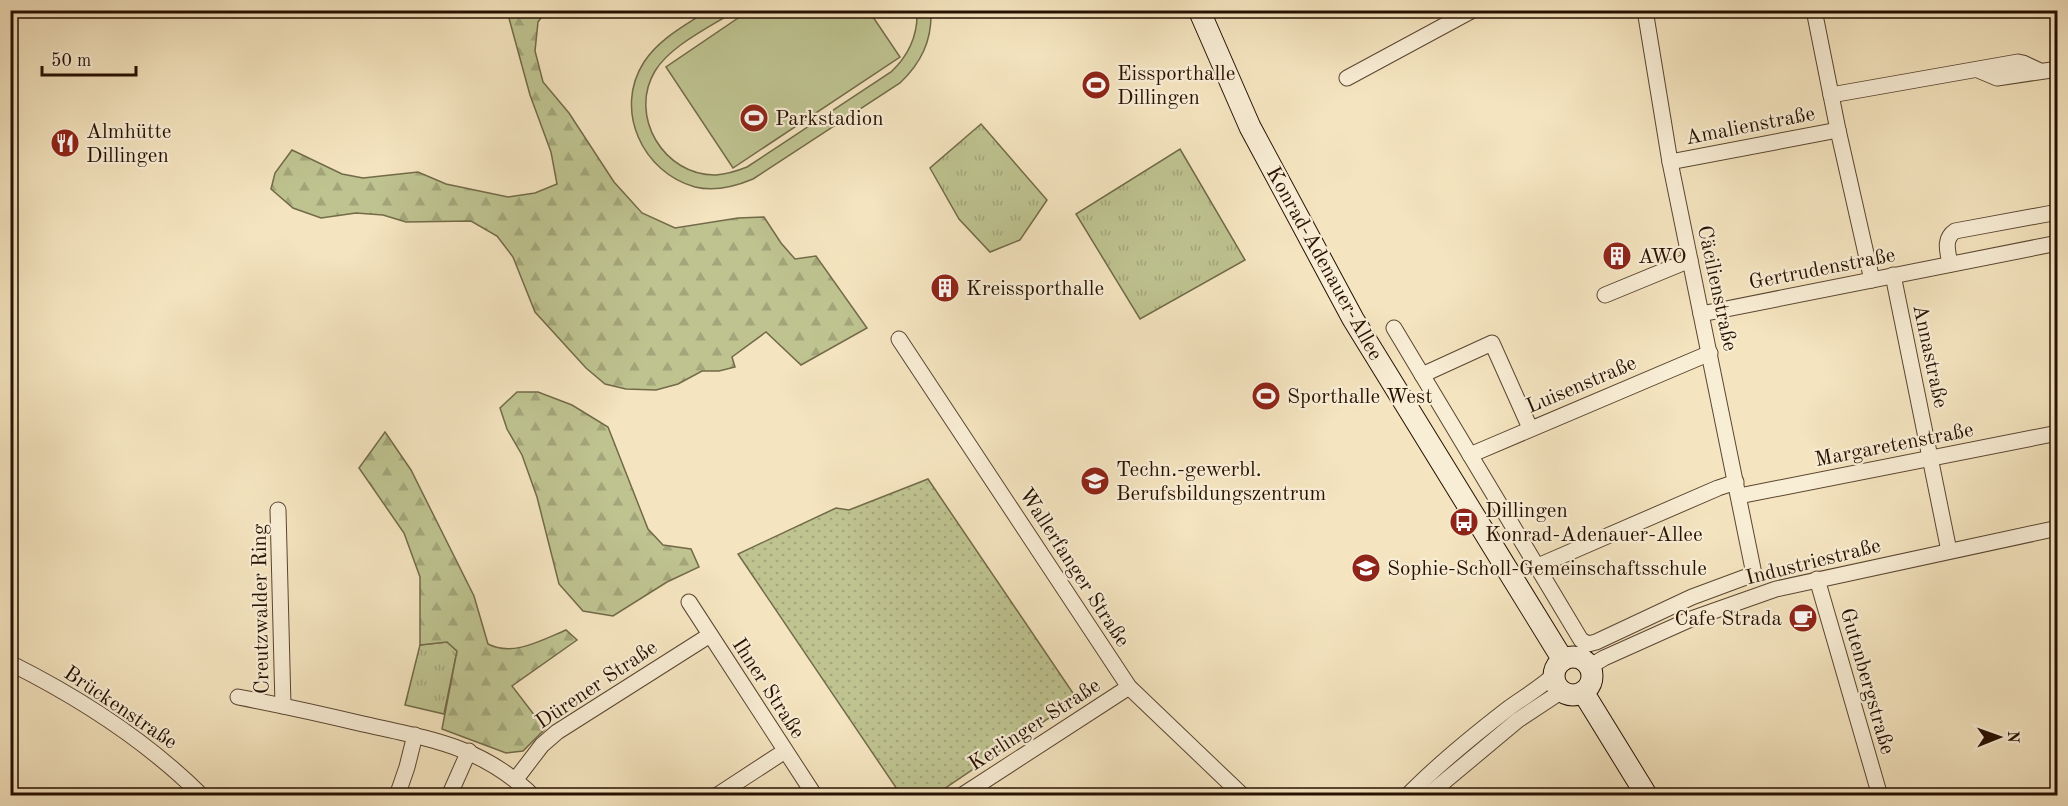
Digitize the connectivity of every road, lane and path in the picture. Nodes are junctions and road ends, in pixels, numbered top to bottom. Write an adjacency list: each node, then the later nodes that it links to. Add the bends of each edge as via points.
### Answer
1 (1199, 10): 36 (street, Konrad-Adenauer-Allee, via 1250,127 1353,319)
2 (1473, 10): 6 (street)
3 (1645, 10): 9 (street, Cäcilienstraße)
4 (1814, 10): 7 (street)
5 (2058, 69): 7 (street, via 1996,78 1978,70)
6 (1347, 78)
7 (1831, 95): 8 (street)
8 (1838, 130): 9 (street, Amalienstraße); 15 (street)
9 (1670, 162): 12 (street, Cäcilienstraße)
10 (2058, 212): 13 (street, via 1954,231 1947,241)
11 (2058, 243): 13 (street, Gertrudenstraße)
12 (1690, 260): 16 (street); 17 (street, Cäcilienstraße)
13 (1950, 264): 14 (street, Gertrudenstraße)
14 (1893, 275): 15 (street, Gertrudenstraße); 25 (street, Annastraße)
15 (1872, 280): 17 (street, Gertrudenstraße)
16 (1605, 295)
17 (1701, 314): 20 (street, Cäcilienstraße)
18 (1394, 328): 21 (street)
19 (899, 339): 37 (street, Wallerfanger Straße)
20 (1710, 352): 22 (street, Luisenstraße); 26 (street, Cäcilienstraße)
21 (1422, 375): 22 (street, via 1492,343); 24 (street)
22 (1530, 428): 24 (street, Luisenstraße)
23 (2058, 433): 25 (street, Margaretenstraße)
24 (1470, 455): 30 (street)
25 (1931, 458): 26 (street, Margaretenstraße); 29 (street, Annastraße)
26 (1737, 489): 30 (street, Margaretenstraße, via 1718,488); 30 (street, Cäcilienstraße, via 1754,574 1692,597 1596,642 1588,644 1581,640)
27 (278, 510): 40 (street, Creutzwalder Ring)
28 (2058, 528): 29 (street, Industriestraße)
29 (1949, 551): 31 (street, Industriestraße)
30 (1538, 566)
31 (1817, 579): 35 (street, Industriestraße, via 1727,605); 56 (street, Gutenbergstraße)
32 (689, 602): 33 (street, Ihner Straße)
33 (710, 635): 43 (street, Ihner Straße); 44 (street, Dürener Straße, via 557,732)
34 (10, 663): 46 (street, Brückenstraße, via 94,709 152,751)
35 (1589, 667): 36 (street, via 1574,657); 38 (street, via 1591,683)
36 (1560, 675): 38 (street, via 1572,695); 45 (street, via 1509,708)
37 (1129, 687): 52 (street, Kerlinger Straße); 53 (street, Wallerfanger Straße)
38 (1583, 692): 55 (street)
39 (238, 697): 40 (street, Creutzwalder Ring)
40 (283, 706): 41 (street, Creutzwalder Ring)
41 (415, 735): 42 (street, Creutzwalder Ring); 47 (street)
42 (469, 751): 44 (street, Creutzwalder Ring); 48 (street)
43 (785, 751): 50 (street); 51 (street, Ihner Straße)
44 (516, 779): 49 (street, Creutzwalder Ring)
45 (1434, 788): 54 (street)
46 (202, 795)
47 (397, 795)
48 (449, 795)
49 (533, 795)
50 (716, 795)
51 (815, 795)
52 (961, 795)
53 (1244, 795)
54 (1407, 795)
55 (1647, 795)
56 (1880, 795)

